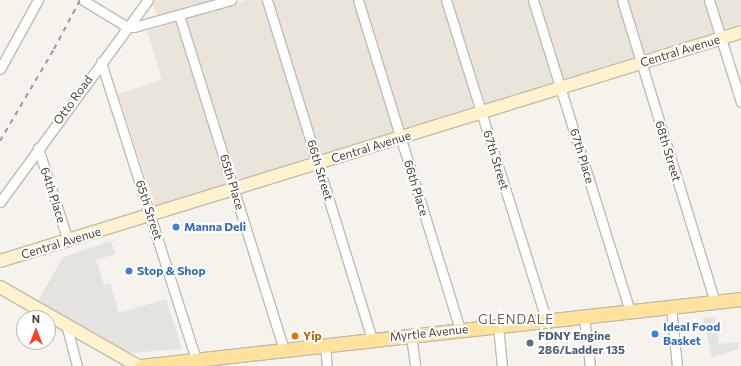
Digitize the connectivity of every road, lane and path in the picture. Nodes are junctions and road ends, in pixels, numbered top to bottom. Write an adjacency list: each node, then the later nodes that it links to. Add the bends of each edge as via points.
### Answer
1 (38, 0): 17 (street)
2 (83, 0): 12 (street)
3 (148, 0): 12 (street, Otto Road)
4 (231, 0): 11 (street)
5 (267, 0): 23 (street, 66th Street)
6 (358, 0): 21 (street, 66th Place)
7 (446, 0): 20 (street, 67th Street)
8 (533, 0): 18 (street, 67th Place)
9 (622, 0): 16 (street, 68th Street)
10 (710, 0): 14 (street)
11 (179, 15): 12 (street); 24 (street, 65th Place)
12 (127, 27): 15 (street, Otto Road)
13 (741, 32): 14 (main road, Central Avenue)
14 (721, 38): 16 (main road, Central Avenue); 19 (street)
15 (101, 62): 22 (street, Otto Road); 26 (street, 65th Street)
16 (641, 63): 18 (main road, Central Avenue); 31 (street, 68th Street)
17 (0, 69)
18 (561, 88): 20 (main road, Central Avenue); 33 (street, 67th Place)
19 (741, 102)
20 (481, 113): 21 (main road, Central Avenue); 35 (street, 67th Street)
21 (401, 138): 23 (main road, Central Avenue); 38 (street, 66th Place)
22 (38, 148): 25 (street, Otto Road); 27 (street, 64th Place)
23 (318, 164): 24 (main road, Central Avenue); 40 (street, 66th Street)
24 (235, 190): 26 (main road, Central Avenue); 42 (street, 65th Place)
25 (0, 202)
26 (151, 216): 27 (main road, Central Avenue); 43 (street, 65th Street)
27 (68, 241): 28 (main road, Central Avenue)
28 (0, 261)
29 (0, 287): 36 (main road)
30 (741, 299): 31 (main road, Myrtle Avenue)
31 (715, 302): 32 (main road, Myrtle Avenue)
32 (671, 307): 33 (main road, Myrtle Avenue); 50 (street)
33 (630, 312): 34 (main road, Myrtle Avenue)
34 (584, 317): 35 (main road, Myrtle Avenue); 49 (street)
35 (546, 320): 37 (main road, Myrtle Avenue)
36 (66, 324): 44 (street); 45 (main road)
37 (498, 326): 38 (main road, Myrtle Avenue); 48 (street)
38 (460, 330): 39 (main road, Myrtle Avenue)
39 (411, 336): 40 (main road, Myrtle Avenue); 47 (street)
40 (372, 340): 41 (main road, Myrtle Avenue)
41 (325, 345): 42 (main road, Myrtle Avenue); 46 (street)
42 (284, 350): 43 (main road, Myrtle Avenue)
43 (196, 359): 45 (main road, Myrtle Avenue)
44 (77, 366)
45 (139, 366)
46 (327, 366)
47 (415, 366)
48 (502, 366)
49 (590, 366)
50 (677, 366)

